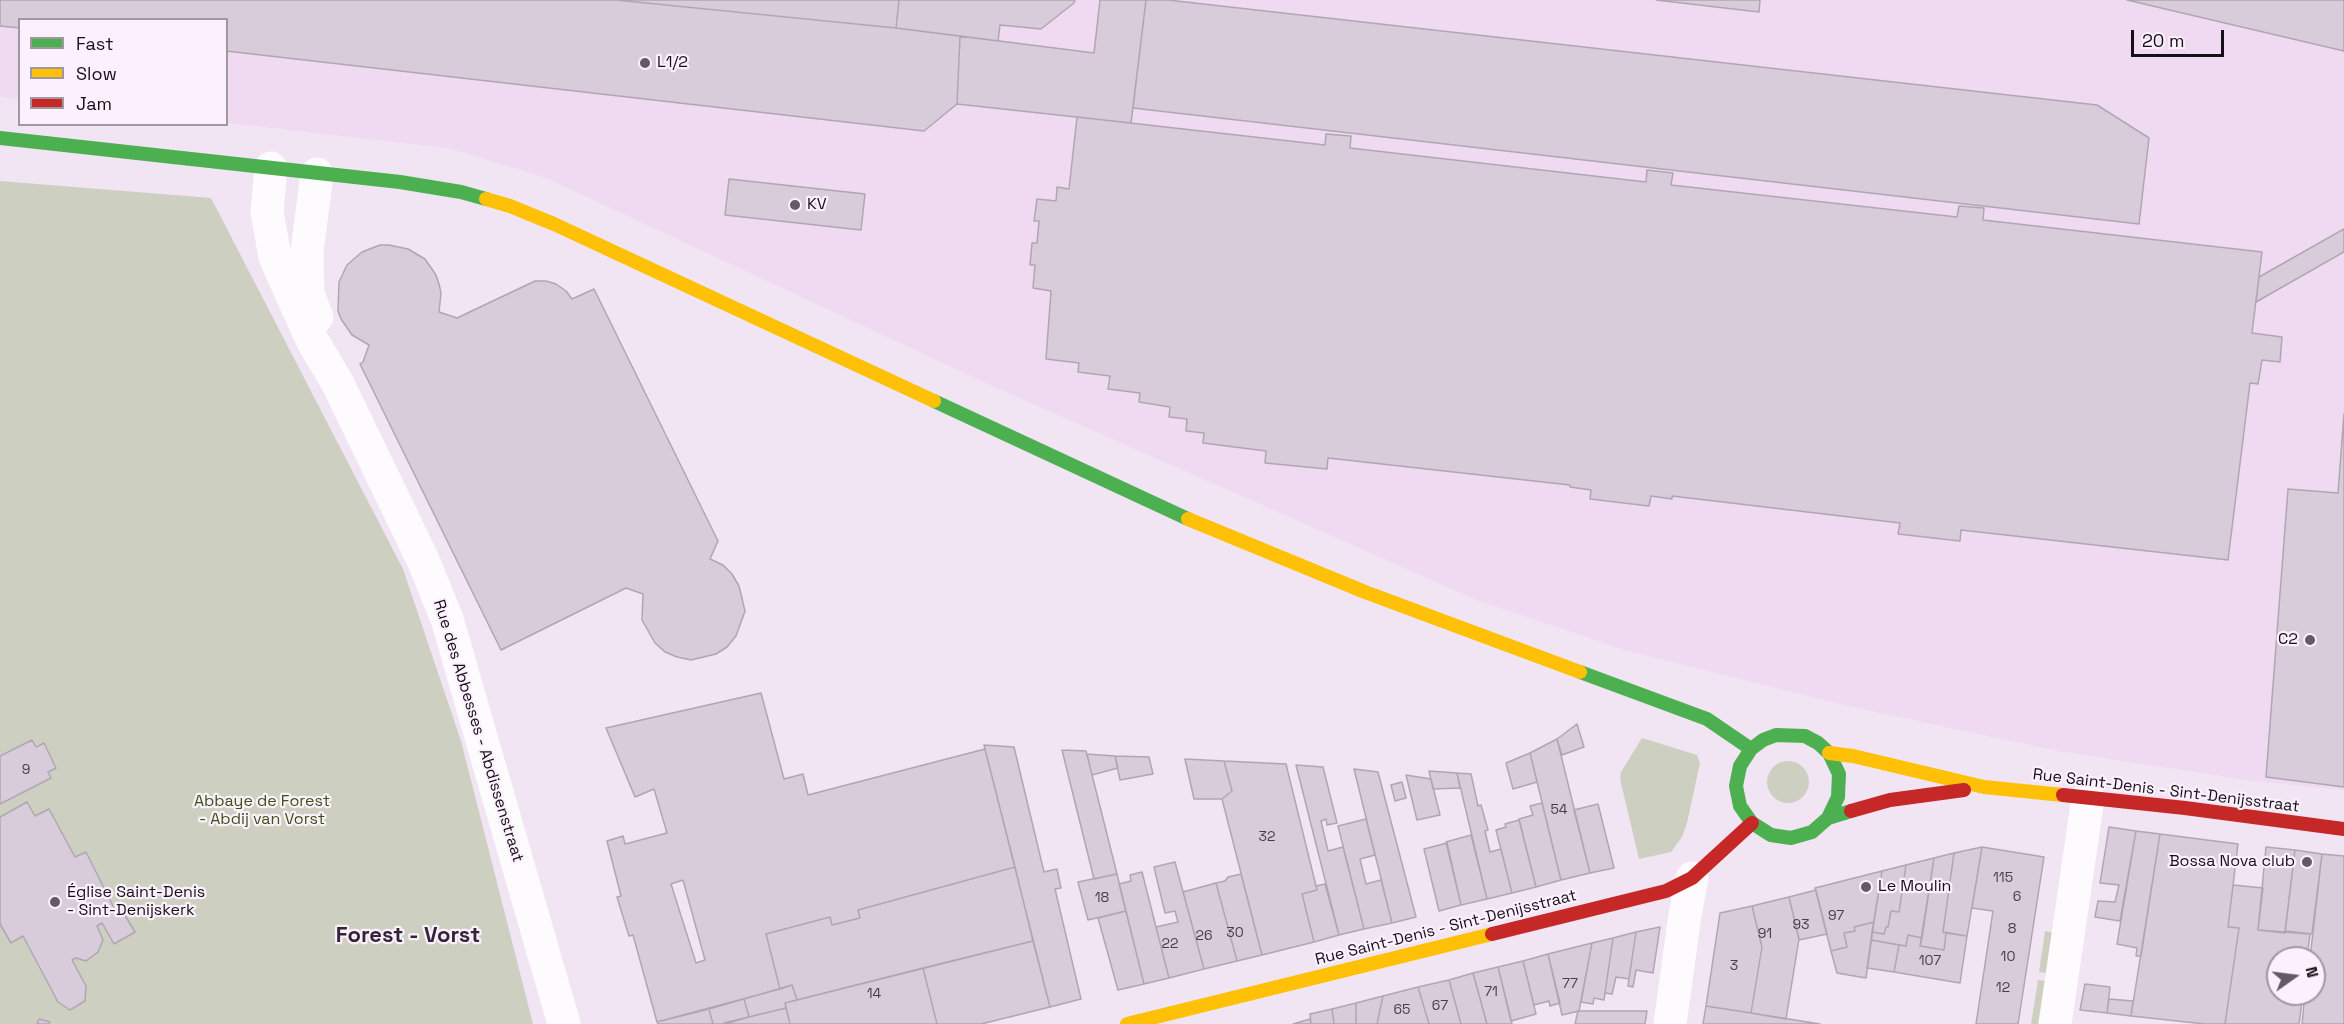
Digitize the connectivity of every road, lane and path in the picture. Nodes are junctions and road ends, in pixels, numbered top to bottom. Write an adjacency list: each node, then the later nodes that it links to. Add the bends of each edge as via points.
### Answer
1 (0, 138): 2 (main road)
2 (271, 168): 3 (main road); 4 (street, Rue des Abbesses - Abdissenstraat, via 267,212 275,257 312,340)
3 (317, 174): 4 (street, Rue des Abbesses - Abdissenstraat, via 307,251 308,294); 5 (main road, via 461,192 543,219 1204,527 1365,592 1707,719)
4 (337, 382): 13 (street, Rue des Abbesses - Abdissenstraat, via 423,560 447,619)
5 (1751, 748): 6 (main road, Rue Saint-Denis - Sint-Denijsstraat, via 1776,735 1791,734 1812,740); 10 (main road, via 1740,766 1736,786 1740,806)
6 (1828, 753): 7 (main road, Rue Saint-Denis - Sint-Denijsstraat); 9 (main road, via 1839,774 1839,786)
7 (1984, 787): 8 (main road, Rue Saint-Denis - Sint-Denijsstraat); 9 (main road, Rue Saint-Denis - Sint-Denijsstraat, via 1890,800)
8 (2088, 798): 11 (main road, Rue Saint-Denis - Sint-Denijsstraat); 16 (street)
9 (1828, 818): 10 (main road, Rue Saint-Denis - Sint-Denijsstraat, via 1812,832 1791,838 1771,835)
10 (1752, 823): 12 (main road, Rue Saint-Denis - Sint-Denijsstraat)
11 (2344, 829)
12 (1692, 878): 14 (main road, Rue Saint-Denis - Sint-Denijsstraat, via 1666,891); 15 (street)
13 (564, 1024)
14 (1127, 1024)
15 (1670, 1024)
16 (2055, 1024)

